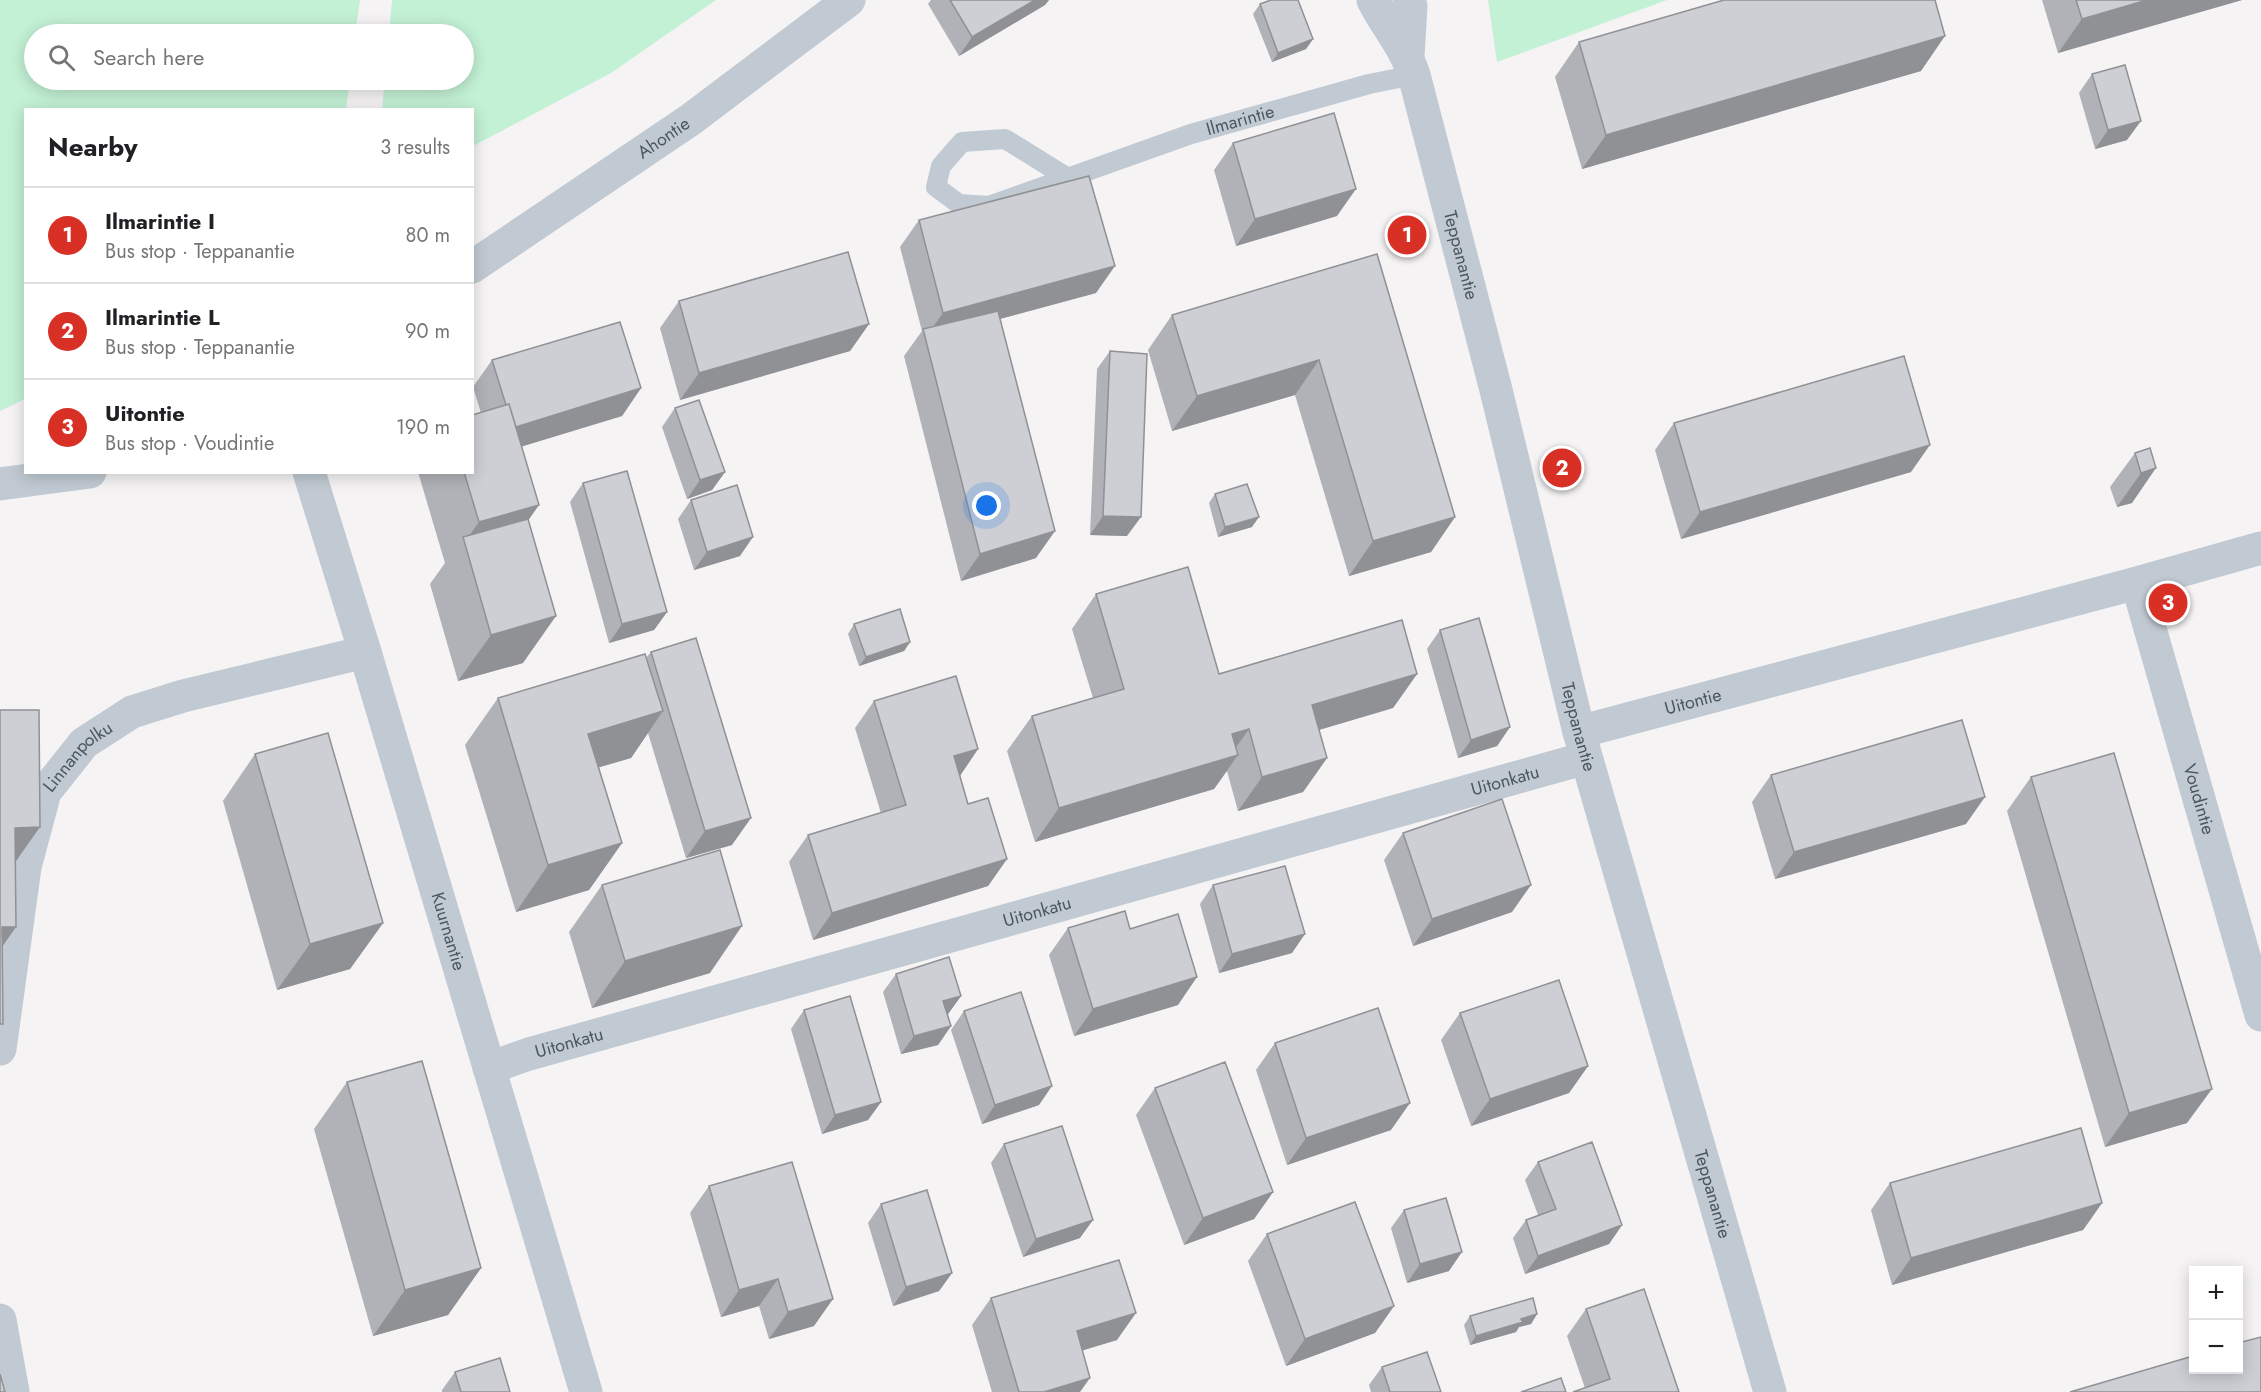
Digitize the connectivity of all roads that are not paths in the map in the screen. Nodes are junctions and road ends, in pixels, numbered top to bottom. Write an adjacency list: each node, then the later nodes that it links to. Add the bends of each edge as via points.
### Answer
1 (849, 0): 6 (street, Ahontie, via 690,120)
2 (1373, 0): 4 (street, Teppanantie)
3 (1409, 0): 4 (street, Teppanantie)
4 (1411, 65): 5 (lane, Ilmarintie, via 1369,84 1191,134); 13 (street, Teppanantie, via 1496,390)
5 (1068, 178): 5 (lane, Ilmarintie, via 989,206 958,204 936,188 941,166 962,142 1005,139)
6 (474, 266)
7 (75, 474): 9 (street)
8 (310, 474): 12 (street, Kuurnantie)
9 (0, 484)
10 (2261, 548): 11 (street, Uitontie)
11 (2137, 584): 13 (street, Uitontie); 14 (street, Voudintie)
12 (365, 652): 15 (street, Linnanpolku, via 132,712 84,743 45,792 25,867); 16 (street, Kuurnantie)
13 (1582, 745): 16 (street, Uitonkatu); 20 (street, Teppanantie)
14 (2261, 1015)
15 (0, 1049)
16 (489, 1068): 19 (street, Kuurnantie)
17 (0, 1320): 18 (street)
18 (13, 1392)
19 (586, 1392)
20 (1770, 1392)

